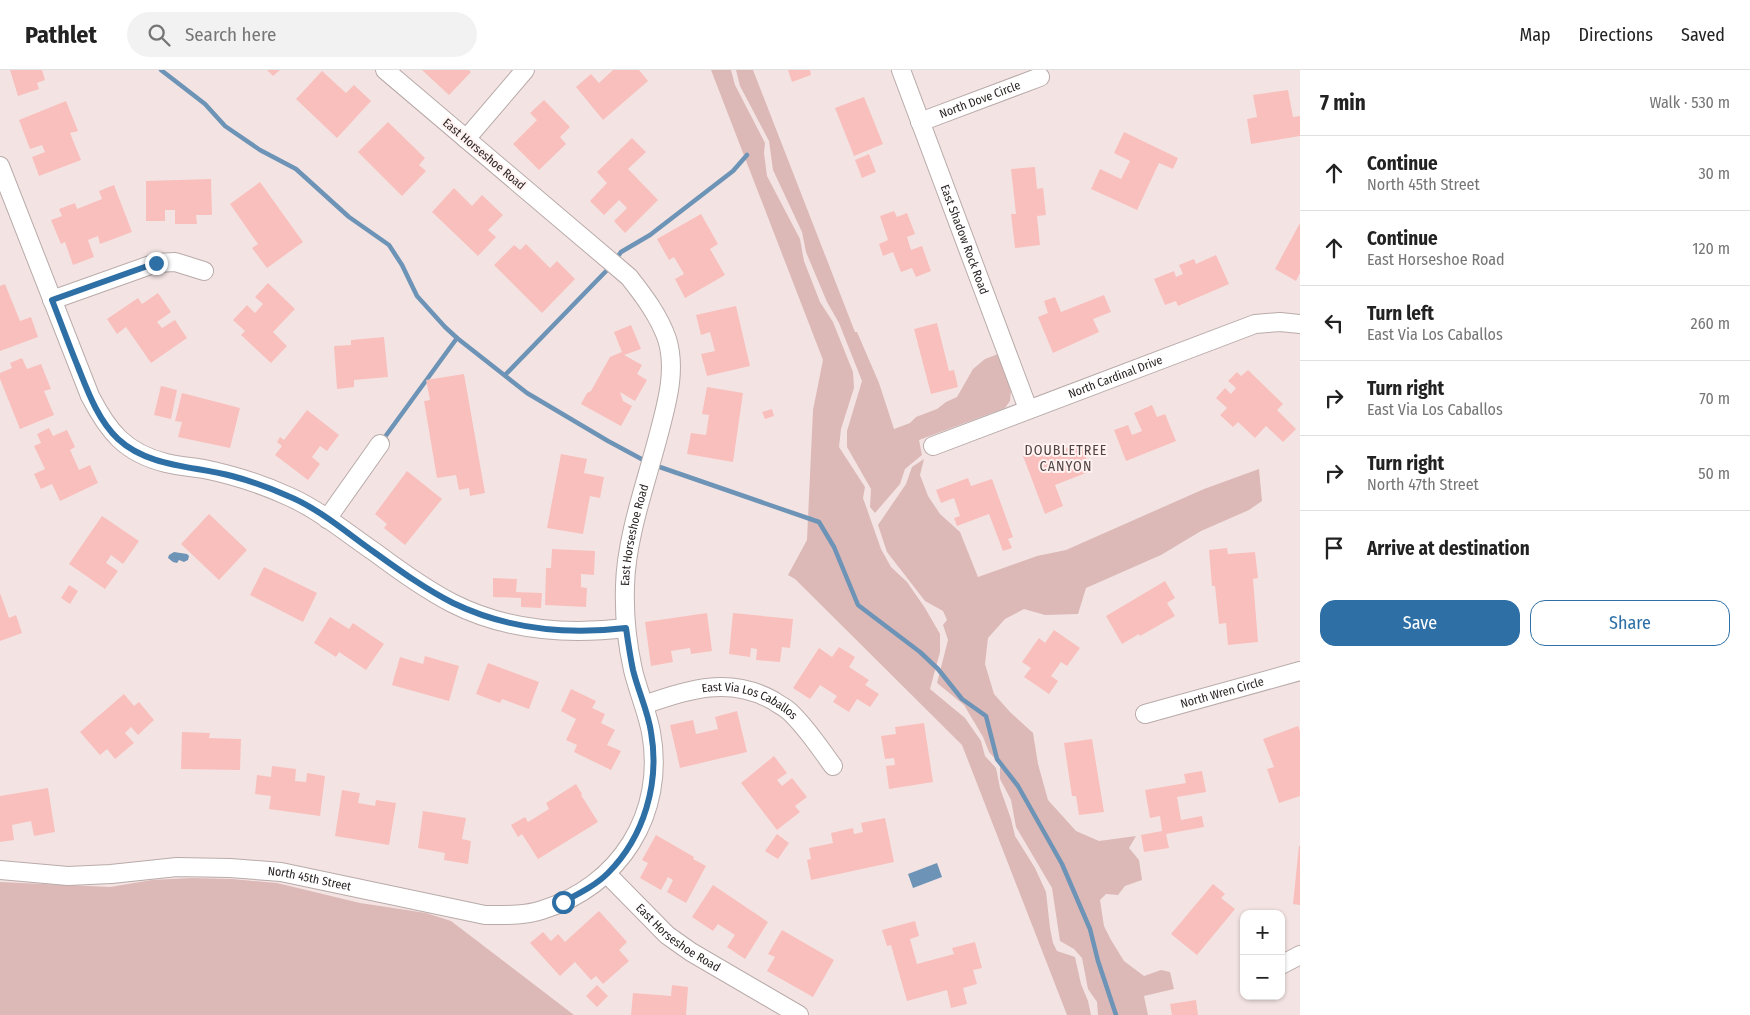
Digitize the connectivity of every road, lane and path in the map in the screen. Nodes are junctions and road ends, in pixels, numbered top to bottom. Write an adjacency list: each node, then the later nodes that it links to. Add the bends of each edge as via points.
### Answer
1 (385, 70): 6 (street, East Horseshoe Road)
2 (525, 70): 6 (street)
3 (901, 70): 5 (street, East Shadow Rock Road)
4 (1040, 77): 5 (street, North Dove Circle)
5 (920, 122): 11 (street, East Shadow Rock Road)
6 (466, 139): 15 (street, East Horseshoe Road, via 629,277 656,315 667,340 670,390 631,540 625,586)
7 (0, 166): 9 (street)
8 (204, 271): 9 (street, via 175,262 156,263)
9 (52, 300): 14 (street, via 90,396 103,421 118,439 145,456 166,463 259,484 292,498)
10 (1300, 324): 11 (street, North Cardinal Drive, via 1255,324)
11 (1028, 409): 13 (street, North Cardinal Drive)
12 (380, 444): 14 (street)
13 (933, 446)
14 (327, 519): 15 (street, via 413,580 482,616 517,625 569,632)
15 (626, 628): 17 (street, East Horseshoe Road, via 633,670)
16 (1300, 671): 18 (street, North Wren Circle)
17 (644, 705): 19 (street, East Via Los Caballos, via 695,688 747,689 788,710); 21 (street, East Horseshoe Road, via 654,760 650,796 636,834)
18 (1145, 714)
19 (833, 766)
20 (0, 870): 21 (street, North 45th Street, via 68,876 177,867 281,872 485,915 540,911 586,890)
21 (608, 874): 24 (street, East Horseshoe Road, via 667,935)
22 (1300, 955): 23 (street)
23 (1285, 963)
24 (799, 1015)

